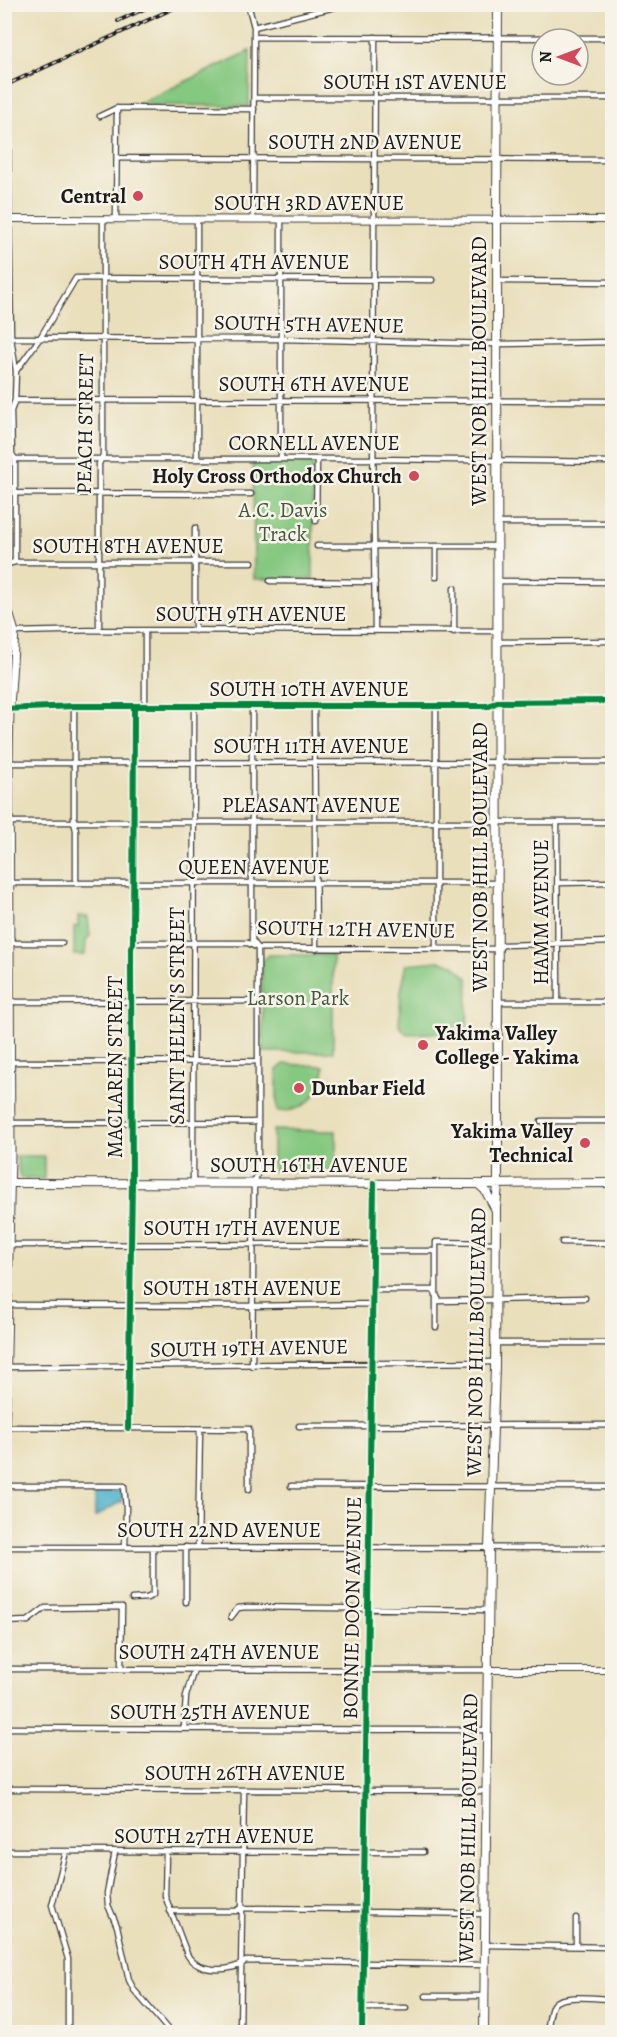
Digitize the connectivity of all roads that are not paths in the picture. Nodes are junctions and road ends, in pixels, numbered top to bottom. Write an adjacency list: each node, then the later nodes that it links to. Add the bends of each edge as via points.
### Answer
1 (248, 4): 4 (street)
2 (347, 4): 4 (street)
3 (498, 4): 7 (main road, WEST NOB HILL BOULEVARD)
4 (254, 27): 5 (street)
5 (254, 37): 6 (street); 9 (street)
6 (375, 38): 7 (street); 10 (street)
7 (498, 38): 8 (street); 11 (main road, WEST NOB HILL BOULEVARD)
8 (612, 38)
9 (254, 98): 10 (street, SOUTH 1ST AVENUE); 14 (street)
10 (374, 98): 11 (street, SOUTH 1ST AVENUE); 20 (street)
11 (498, 98): 12 (street, SOUTH 1ST AVENUE); 21 (main road, WEST NOB HILL BOULEVARD)
12 (612, 98)
13 (117, 108): 14 (street); 15 (street); 18 (street)
14 (254, 109): 19 (street)
15 (100, 116)
16 (8, 136): 17 (street)
17 (6, 158): 23 (street)
18 (117, 158): 19 (street, SOUTH 2ND AVENUE); 25 (street)
19 (253, 158): 20 (street, SOUTH 2ND AVENUE); 27 (street)
20 (374, 159): 21 (street, SOUTH 2ND AVENUE); 29 (street)
21 (497, 159): 22 (street, SOUTH 2ND AVENUE); 30 (main road, WEST NOB HILL BOULEVARD)
22 (612, 160)
23 (8, 219): 24 (street, SOUTH 3RD AVENUE); 32 (street)
24 (103, 219): 25 (street, SOUTH 3RD AVENUE); 34 (street, PEACH STREET)
25 (116, 219): 26 (street, SOUTH 3RD AVENUE)
26 (197, 219): 27 (street, SOUTH 3RD AVENUE); 35 (street)
27 (253, 219): 28 (street, SOUTH 3RD AVENUE)
28 (281, 219): 29 (street, SOUTH 3RD AVENUE); 36 (street)
29 (374, 219): 30 (street, SOUTH 3RD AVENUE); 37 (street)
30 (497, 220): 31 (street, SOUTH 3RD AVENUE); 39 (main road, WEST NOB HILL BOULEVARD)
31 (612, 220)
32 (10, 257): 33 (street); 42 (street)
33 (4, 259)
34 (103, 279): 35 (street, SOUTH 4TH AVENUE); 43 (street, SOUTH 4TH AVENUE, via 76,278); 44 (street, PEACH STREET)
35 (197, 279): 36 (street, SOUTH 4TH AVENUE); 45 (street)
36 (281, 279): 37 (street, SOUTH 4TH AVENUE); 46 (street)
37 (374, 279): 38 (street, SOUTH 4TH AVENUE); 47 (street)
38 (432, 280)
39 (497, 281): 40 (street); 49 (main road, WEST NOB HILL BOULEVARD)
40 (612, 282)
41 (4, 338): 42 (street, SOUTH 5TH AVENUE)
42 (11, 338): 43 (street, SOUTH 5TH AVENUE); 50 (street)
43 (40, 338): 44 (street, SOUTH 5TH AVENUE); 50 (street)
44 (103, 339): 45 (street, SOUTH 5TH AVENUE); 51 (street, PEACH STREET)
45 (196, 339): 46 (street, SOUTH 5TH AVENUE); 53 (street)
46 (281, 339): 47 (street, SOUTH 5TH AVENUE); 54 (street)
47 (374, 341): 49 (street, SOUTH 5TH AVENUE); 55 (street)
48 (612, 342): 49 (street, SOUTH 5TH AVENUE)
49 (497, 344): 56 (main road, WEST NOB HILL BOULEVARD)
50 (16, 372): 52 (street)
51 (103, 399): 52 (street, SOUTH 6TH AVENUE); 53 (street, SOUTH 6TH AVENUE); 63 (street, PEACH STREET)
52 (15, 400): 58 (street)
53 (196, 400): 54 (street, SOUTH 6TH AVENUE); 64 (street)
54 (281, 400): 55 (street, SOUTH 6TH AVENUE); 65 (street)
55 (373, 400): 56 (street, SOUTH 6TH AVENUE); 67 (street)
56 (497, 401): 57 (street, SOUTH 6TH AVENUE); 68 (main road, WEST NOB HILL BOULEVARD)
57 (612, 401)
58 (12, 407): 59 (street); 60 (street)
59 (4, 410)
60 (11, 416): 61 (street); 62 (street)
61 (4, 418)
62 (15, 459): 63 (street, CORNELL AVENUE); 70 (street)
63 (101, 459): 64 (street, CORNELL AVENUE); 73 (street, PEACH STREET)
64 (197, 459): 65 (street, CORNELL AVENUE)
65 (281, 459): 66 (street, CORNELL AVENUE)
66 (317, 459): 67 (street, CORNELL AVENUE); 75 (street)
67 (374, 459): 68 (street, CORNELL AVENUE); 79 (street)
68 (497, 461): 69 (street, CORNELL AVENUE); 76 (main road, WEST NOB HILL BOULEVARD)
69 (612, 462)
70 (15, 486): 71 (street); 72 (street)
71 (4, 490)
72 (15, 493): 73 (street); 83 (street)
73 (99, 493): 74 (street); 84 (street, PEACH STREET)
74 (251, 494)
75 (316, 521)
76 (497, 523): 77 (street); 81 (main road, WEST NOB HILL BOULEVARD)
77 (612, 523)
78 (195, 528): 85 (street)
79 (375, 545): 80 (street); 82 (street); 91 (street)
80 (317, 546)
81 (497, 546): 82 (street); 90 (main road, WEST NOB HILL BOULEVARD)
82 (436, 547): 88 (street)
83 (15, 562): 84 (street, SOUTH 8TH AVENUE); 87 (street, SOUTH 8TH AVENUE)
84 (100, 562): 85 (street, SOUTH 8TH AVENUE); 95 (street, PEACH STREET)
85 (195, 562): 86 (street, SOUTH 8TH AVENUE); 97 (street)
86 (252, 562)
87 (4, 565)
88 (436, 577)
89 (270, 581): 91 (street)
90 (497, 581): 92 (street); 99 (main road, WEST NOB HILL BOULEVARD)
91 (375, 582): 98 (street)
92 (612, 582)
93 (454, 588): 101 (street)
94 (4, 596): 100 (main road)
95 (99, 630): 96 (street, SOUTH 9TH AVENUE); 100 (street, SOUTH 9TH AVENUE)
96 (145, 631): 97 (street, SOUTH 9TH AVENUE); 109 (street)
97 (195, 631): 98 (street, SOUTH 9TH AVENUE)
98 (375, 631): 101 (street, SOUTH 9TH AVENUE)
99 (497, 631): 101 (street, SOUTH 9TH AVENUE); 104 (main road, WEST NOB HILL BOULEVARD)
100 (15, 632): 102 (street, SOUTH 9TH AVENUE); 114 (main road)
101 (454, 632)
102 (4, 635)
103 (612, 641): 104 (street)
104 (497, 642): 106 (main road, WEST NOB HILL BOULEVARD)
105 (612, 701): 106 (street, SOUTH 10TH AVENUE)
106 (497, 702): 113 (street, SOUTH 10TH AVENUE, via 489,706); 116 (main road, WEST NOB HILL BOULEVARD)
107 (74, 706): 108 (street, SOUTH 10TH AVENUE); 114 (street, SOUTH 10TH AVENUE); 119 (street)
108 (134, 706): 109 (street, SOUTH 10TH AVENUE); 120 (street, MACLAREN STREET)
109 (145, 706): 110 (street, SOUTH 10TH AVENUE)
110 (194, 706): 111 (street, SOUTH 10TH AVENUE); 121 (street, SAINT HELEN'S STREET)
111 (252, 706): 112 (street, SOUTH 10TH AVENUE); 122 (street)
112 (314, 706): 113 (street, SOUTH 10TH AVENUE); 123 (street)
113 (436, 706): 115 (street)
114 (7, 708): 118 (main road)
115 (436, 762): 116 (street, SOUTH 11TH AVENUE); 123 (street, SOUTH 11TH AVENUE); 126 (street)
116 (497, 762): 117 (street, SOUTH 11TH AVENUE); 127 (main road, WEST NOB HILL BOULEVARD)
117 (612, 762)
118 (9, 763): 119 (street, SOUTH 11TH AVENUE); 124 (main road)
119 (74, 763): 120 (street, SOUTH 11TH AVENUE); 129 (street)
120 (134, 763): 121 (street, SOUTH 11TH AVENUE); 130 (street, MACLAREN STREET)
121 (194, 763): 122 (street, SOUTH 11TH AVENUE); 131 (street, SAINT HELEN'S STREET)
122 (251, 763): 123 (street, SOUTH 11TH AVENUE); 125 (street)
123 (314, 763): 132 (street)
124 (7, 786): 128 (main road)
125 (251, 821): 131 (street, PLEASANT AVENUE); 132 (street, PLEASANT AVENUE); 145 (street)
126 (436, 821): 127 (street, PLEASANT AVENUE); 132 (street, PLEASANT AVENUE); 141 (street)
127 (498, 821): 133 (street, PLEASANT AVENUE); 142 (main road, WEST NOB HILL BOULEVARD)
128 (9, 822): 129 (street, PLEASANT AVENUE); 135 (main road)
129 (74, 822): 130 (street, PLEASANT AVENUE); 138 (street)
130 (134, 822): 131 (street, PLEASANT AVENUE); 139 (street, MACLAREN STREET)
131 (194, 822): 144 (street, SAINT HELEN'S STREET)
132 (315, 822): 140 (street)
133 (557, 822): 134 (street, PLEASANT AVENUE); 143 (street, HAMM AVENUE)
134 (612, 822)
135 (7, 854): 137 (main road)
136 (612, 882): 143 (street)
137 (10, 883): 138 (street, QUEEN AVENUE); 146 (main road)
138 (76, 883): 139 (street, QUEEN AVENUE)
139 (134, 883): 144 (street, QUEEN AVENUE); 149 (street, MACLAREN STREET)
140 (316, 883): 141 (street, QUEEN AVENUE); 145 (street, QUEEN AVENUE); 154 (street)
141 (436, 883): 142 (street, QUEEN AVENUE); 155 (street)
142 (498, 883): 153 (main road, WEST NOB HILL BOULEVARD)
143 (558, 883): 150 (street, HAMM AVENUE)
144 (194, 884): 145 (street, QUEEN AVENUE); 151 (street, SAINT HELEN'S STREET)
145 (251, 884): 152 (street, via 252,940)
146 (7, 937): 148 (street, via 14,943); 156 (main road)
147 (612, 942): 150 (street, SOUTH 12TH AVENUE)
148 (62, 943)
149 (134, 943): 151 (street, SOUTH 12TH AVENUE); 157 (street, MACLAREN STREET)
150 (558, 943): 153 (street, SOUTH 12TH AVENUE); 159 (street, HAMM AVENUE)
151 (194, 944): 152 (street, SOUTH 12TH AVENUE, via 248,943); 160 (street, SAINT HELEN'S STREET)
152 (258, 948): 154 (street, SOUTH 12TH AVENUE); 158 (street)
153 (498, 948): 155 (street, SOUTH 12TH AVENUE); 161 (main road, WEST NOB HILL BOULEVARD)
154 (316, 949): 155 (street, SOUTH 12TH AVENUE)
155 (436, 949)
156 (7, 1000): 157 (street); 164 (main road)
157 (132, 1001): 160 (street); 165 (street, MACLAREN STREET)
158 (258, 1001): 160 (street); 163 (street)
159 (558, 1001): 161 (street); 162 (street)
160 (193, 1002): 166 (street, SAINT HELEN'S STREET)
161 (498, 1002): 180 (main road, WEST NOB HILL BOULEVARD)
162 (612, 1002)
163 (258, 1061): 166 (street); 169 (street)
164 (7, 1062): 165 (street); 170 (main road)
165 (132, 1062): 166 (street); 171 (street, MACLAREN STREET)
166 (193, 1062): 172 (street, SAINT HELEN'S STREET)
167 (612, 1120): 168 (street)
168 (542, 1121)
169 (258, 1122): 172 (street); 176 (street, via 258,1172)
170 (8, 1123): 171 (street); 173 (main road)
171 (132, 1123): 172 (street); 174 (street, MACLAREN STREET)
172 (193, 1123): 175 (street, SAINT HELEN'S STREET)
173 (7, 1183): 174 (main road, SOUTH 16TH AVENUE); 188 (main road)
174 (132, 1183): 175 (main road, SOUTH 16TH AVENUE); 185 (street, MACLAREN STREET)
175 (193, 1183): 176 (main road, SOUTH 16TH AVENUE)
176 (254, 1183): 177 (main road, SOUTH 16TH AVENUE); 186 (street)
177 (374, 1183): 179 (main road, SOUTH 16TH AVENUE); 187 (street, BONNIE DOON AVENUE)
178 (612, 1183): 180 (main road, SOUTH 16TH AVENUE)
179 (477, 1184): 180 (main road, SOUTH 16TH AVENUE); 181 (main road)
180 (498, 1184): 181 (main road, WEST NOB HILL BOULEVARD)
181 (496, 1209): 183 (main road, WEST NOB HILL BOULEVARD)
182 (562, 1242): 184 (street)
183 (496, 1243): 190 (street, via 436,1242); 194 (main road, WEST NOB HILL BOULEVARD)
184 (612, 1243)
185 (130, 1244): 186 (street, SOUTH 17TH AVENUE); 188 (street, SOUTH 17TH AVENUE); 197 (street, MACLAREN STREET)
186 (254, 1244): 187 (street, SOUTH 17TH AVENUE); 198 (street)
187 (372, 1244): 189 (street, BONNIE DOON AVENUE)
188 (7, 1245): 196 (main road)
189 (372, 1251): 190 (street); 191 (street, BONNIE DOON AVENUE)
190 (436, 1251): 192 (street)
191 (372, 1290): 192 (street, SOUTH 18TH AVENUE, via 434,1290); 195 (street, BONNIE DOON AVENUE)
192 (437, 1295): 194 (street, SOUTH 18TH AVENUE, via 440,1301); 199 (street)
193 (585, 1298): 194 (street, SOUTH 18TH AVENUE)
194 (495, 1299): 200 (main road, WEST NOB HILL BOULEVARD)
195 (372, 1304): 198 (street, SOUTH 18TH AVENUE); 203 (street, BONNIE DOON AVENUE)
196 (6, 1305): 197 (street, SOUTH 18TH AVENUE); 206 (main road)
197 (130, 1306): 198 (street, SOUTH 18TH AVENUE); 204 (street, MACLAREN STREET)
198 (253, 1306): 205 (street)
199 (436, 1327)
200 (495, 1343): 201 (street); 202 (main road, WEST NOB HILL BOULEVARD)
201 (612, 1343)
202 (495, 1362): 203 (street, SOUTH 19TH AVENUE); 210 (main road, WEST NOB HILL BOULEVARD)
203 (372, 1363): 205 (street, SOUTH 19TH AVENUE); 207 (street, BONNIE DOON AVENUE)
204 (128, 1366): 205 (street, SOUTH 19TH AVENUE); 206 (street, SOUTH 19TH AVENUE); 212 (street, MACLAREN STREET)
205 (252, 1366)
206 (6, 1367): 211 (main road)
207 (371, 1425): 209 (street); 210 (street); 216 (street, BONNIE DOON AVENUE)
208 (612, 1425): 210 (street); 218 (street)
209 (299, 1426)
210 (493, 1426): 217 (main road, WEST NOB HILL BOULEVARD)
211 (6, 1427): 212 (street); 214 (main road)
212 (128, 1428): 213 (street)
213 (200, 1429): 219 (street, via 249,1429); 225 (street)
214 (5, 1486): 220 (main road); 222 (street, via 124,1486)
215 (291, 1486): 216 (street)
216 (370, 1486): 217 (street); 226 (street, BONNIE DOON AVENUE)
217 (491, 1486): 218 (street); 227 (main road, WEST NOB HILL BOULEVARD)
218 (612, 1486): 228 (street)
219 (249, 1489)
220 (4, 1497)
221 (4, 1547): 222 (street, SOUTH 22ND AVENUE)
222 (125, 1547): 223 (street, SOUTH 22ND AVENUE)
223 (153, 1547): 224 (street, SOUTH 22ND AVENUE); 229 (street, via 153,1595)
224 (186, 1547): 225 (street, SOUTH 22ND AVENUE); 230 (street)
225 (198, 1547): 226 (street, SOUTH 22ND AVENUE)
226 (369, 1547): 227 (street, SOUTH 22ND AVENUE); 231 (street, BONNIE DOON AVENUE)
227 (489, 1548): 228 (street, SOUTH 22ND AVENUE); 232 (main road, WEST NOB HILL BOULEVARD)
228 (612, 1548)
229 (132, 1599)
230 (186, 1602)
231 (369, 1608): 232 (street); 233 (street, via 247,1607 238,1608); 236 (street, BONNIE DOON AVENUE)
232 (488, 1610): 239 (main road, WEST NOB HILL BOULEVARD)
233 (231, 1617)
234 (4, 1622): 235 (street, via 28,1621 45,1608 122,1607)
235 (121, 1668): 237 (street, SOUTH 24TH AVENUE); 238 (street, SOUTH 24TH AVENUE)
236 (368, 1668): 238 (street, SOUTH 24TH AVENUE); 239 (street, SOUTH 24TH AVENUE); 243 (street, BONNIE DOON AVENUE)
237 (4, 1669)
238 (194, 1669): 242 (street, via 186,1696)
239 (488, 1670): 240 (street, SOUTH 24TH AVENUE); 244 (main road, WEST NOB HILL BOULEVARD)
240 (612, 1670)
241 (4, 1728): 242 (street, SOUTH 25TH AVENUE)
242 (184, 1728): 243 (street, SOUTH 25TH AVENUE)
243 (366, 1730): 244 (street, SOUTH 25TH AVENUE); 247 (street, BONNIE DOON AVENUE)
244 (487, 1730): 248 (main road, WEST NOB HILL BOULEVARD)
245 (4, 1789): 246 (street, SOUTH 26TH AVENUE)
246 (244, 1790): 247 (street, SOUTH 26TH AVENUE); 253 (street)
247 (366, 1790): 248 (street, SOUTH 26TH AVENUE); 255 (street, BONNIE DOON AVENUE)
248 (486, 1791): 259 (main road, WEST NOB HILL BOULEVARD)
249 (4, 1851): 250 (street, SOUTH 27TH AVENUE)
250 (66, 1852): 251 (street, SOUTH 27TH AVENUE); 272 (street, via 52,1905 68,1959)
251 (115, 1852): 252 (street, SOUTH 27TH AVENUE); 273 (street, via 106,1893 129,1980)
252 (166, 1852): 253 (street, SOUTH 27TH AVENUE); 258 (street, via 165,1892)
253 (243, 1852): 255 (street, SOUTH 27TH AVENUE); 256 (street)
254 (423, 1852): 255 (street, SOUTH 27TH AVENUE)
255 (365, 1853): 257 (street, BONNIE DOON AVENUE)
256 (242, 1908): 257 (street); 258 (street); 265 (street)
257 (364, 1909): 259 (street); 264 (street, BONNIE DOON AVENUE)
258 (170, 1911): 265 (street, via 194,1965)
259 (484, 1914): 261 (main road, WEST NOB HILL BOULEVARD)
260 (576, 1918): 262 (street)
261 (484, 1945): 262 (street); 266 (main road, WEST NOB HILL BOULEVARD)
262 (576, 1946): 263 (street)
263 (612, 1947)
264 (362, 1963): 265 (street, via 246,1961); 266 (street); 270 (street, BONNIE DOON AVENUE)
265 (241, 1965): 274 (street)
266 (484, 1965): 268 (main road, WEST NOB HILL BOULEVARD)
267 (426, 1996): 268 (street)
268 (484, 1996): 276 (main road, WEST NOB HILL BOULEVARD)
269 (612, 1999): 277 (street, via 557,2000)
270 (362, 2008): 271 (street); 275 (street, BONNIE DOON AVENUE)
271 (406, 2008)
272 (68, 2032)
273 (170, 2032)
274 (240, 2032)
275 (362, 2032)
276 (484, 2032)
277 (547, 2032)

